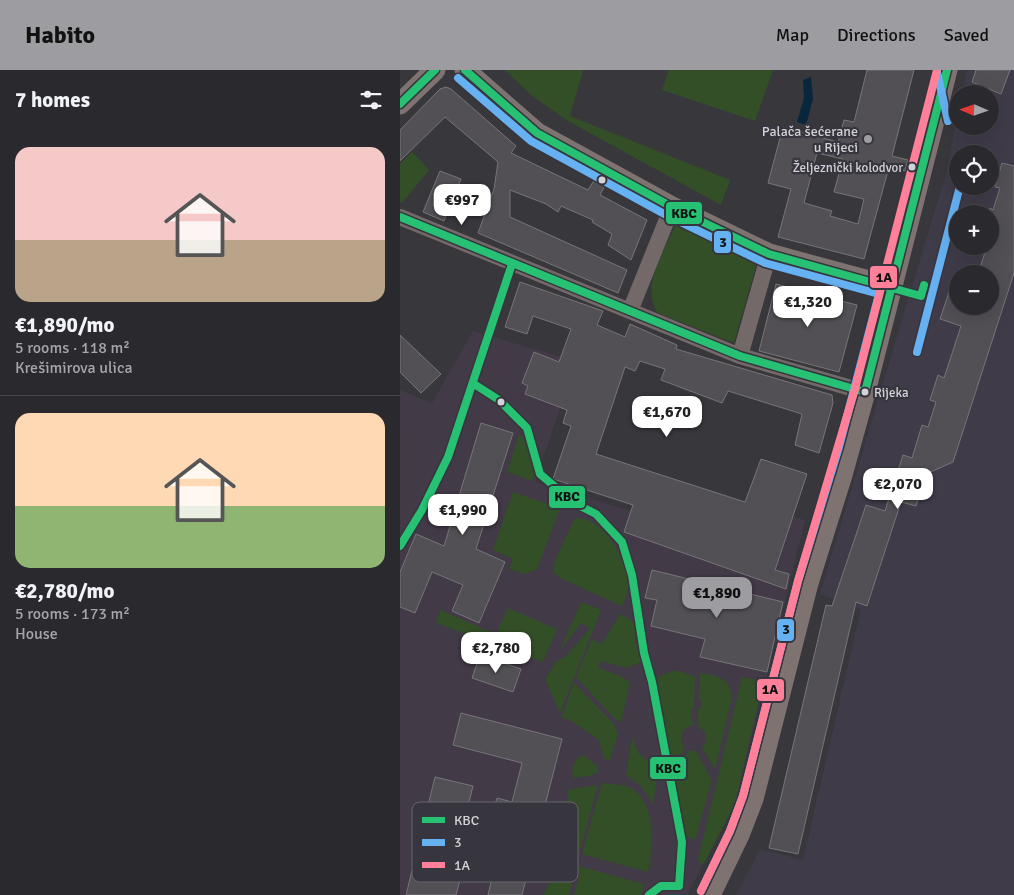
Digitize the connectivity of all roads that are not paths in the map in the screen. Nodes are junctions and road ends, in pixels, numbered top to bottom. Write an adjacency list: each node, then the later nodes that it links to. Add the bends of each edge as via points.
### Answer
1 (435, 70): 4 (main road)
2 (465, 70): 5 (main road, via 537,133)
3 (946, 70): 8 (main road)
4 (400, 104)
5 (672, 207): 7 (main road); 9 (street)
6 (400, 217): 9 (street)
7 (769, 254): 8 (main road); 10 (street)
8 (891, 287): 11 (main road)
9 (630, 311): 10 (street)
10 (740, 356): 11 (street)
11 (865, 392): 12 (main road, via 808,583 752,799 739,835)
12 (710, 895)

